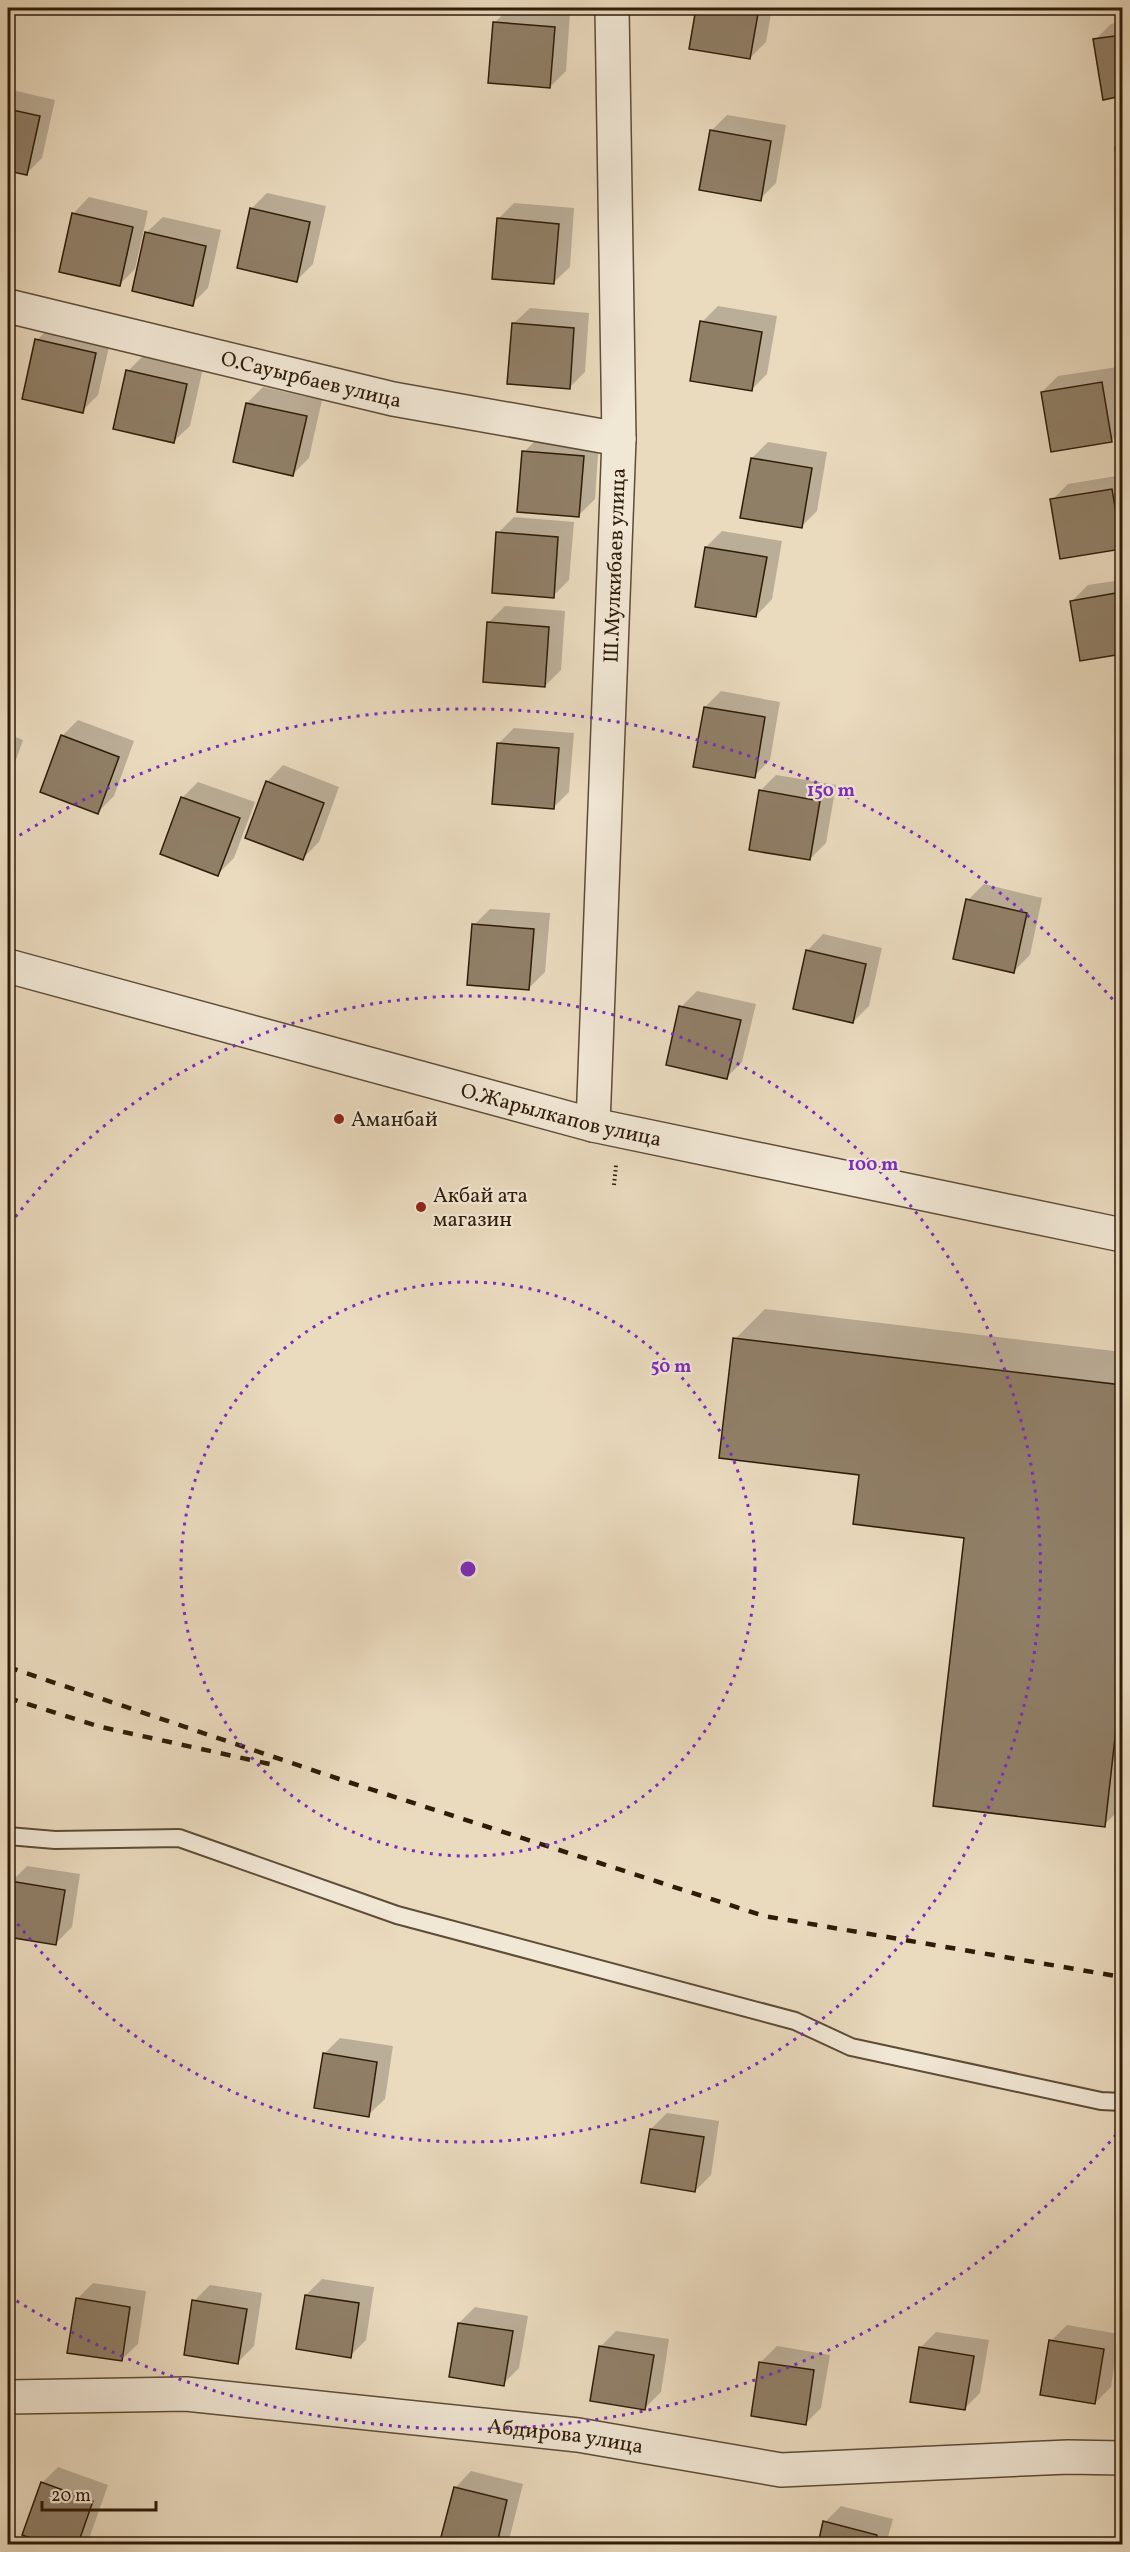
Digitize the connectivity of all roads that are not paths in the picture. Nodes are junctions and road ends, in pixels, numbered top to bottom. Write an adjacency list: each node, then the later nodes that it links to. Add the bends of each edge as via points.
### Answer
1 (612, 8): 3 (street, Ш.Мулкибаев улица)
2 (8, 306): 3 (street, О.Сауырбаев улица, via 393,399)
3 (619, 439): 5 (street, Ш.Мулкибаев улица)
4 (8, 966): 5 (street, О.Жарылкапов улица)
5 (593, 1125): 6 (street, О.Жарылкапов улица)
6 (1122, 1235)
7 (8, 1836): 8 (lane, via 55,1840 179,1838 397,1915 795,2020 851,2047 1101,2101)
8 (1122, 2102)
9 (8, 2397): 10 (street, Абдирова улица, via 186,2394 578,2435 781,2470)
10 (1122, 2458)

